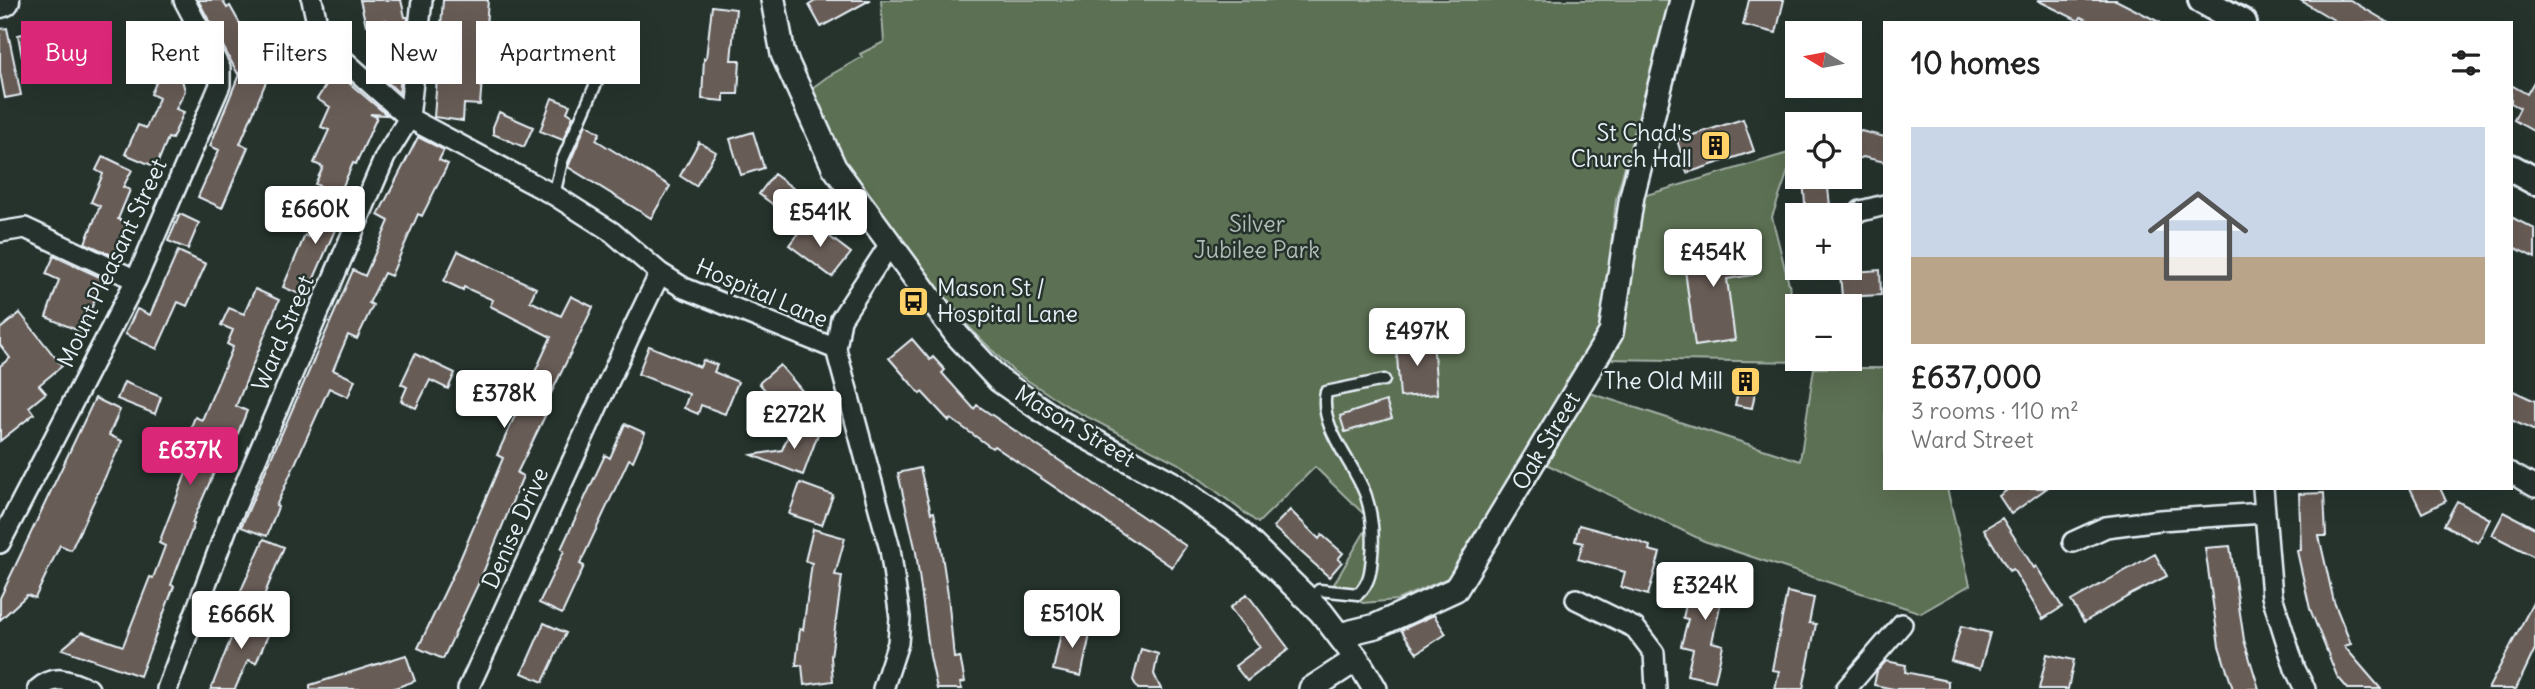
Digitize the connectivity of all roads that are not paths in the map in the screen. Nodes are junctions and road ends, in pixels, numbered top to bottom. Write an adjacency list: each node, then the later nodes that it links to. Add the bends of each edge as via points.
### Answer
1 (184, 0): 18 (street, Mount Pleasant Street, via 220,68 219,85)
2 (312, 0): 9 (street, Hospital Lane, via 319,32 329,47)
3 (422, 0): 9 (street)
4 (773, 0): 16 (street, Mason Street, via 783,54 834,167)
5 (1682, 0): 31 (street, Oak Street, via 1632,196 1611,333 1456,589 1376,626)
6 (2202, 0): 7 (main road)
7 (2239, 21)
8 (596, 84): 12 (lane, via 562,161)
9 (409, 118): 12 (street, Hospital Lane); 36 (street, Ward Street, via 385,157 229,522)
10 (2513, 169): 11 (main road)
11 (2535, 181)
12 (554, 195): 17 (street, Hospital Lane, via 612,232)
13 (1883, 206): 14 (street)
14 (1862, 211)
15 (0, 232): 18 (street, via 25,228)
16 (890, 244): 19 (street, via 841,319); 29 (street, Mason Street, via 957,335 999,380 1059,422 1173,484 1237,530)
17 (660, 273): 19 (street, Hospital Lane, via 684,288); 37 (street, Denise Drive)
18 (136, 280): 25 (street, Mount Pleasant Street)
19 (836, 349): 38 (street, Hospital Lane, via 890,549 900,618 898,643)
20 (1384, 380): 29 (lane, via 1326,392 1327,422 1366,496 1374,540 1365,588 1358,594 1320,590)
21 (2513, 475): 22 (street)
22 (2535, 487)
23 (2263, 490): 24 (street)
24 (2264, 513): 26 (street, via 2106,527); 43 (street, via 2272,596)
25 (5, 522): 27 (street, Mount Pleasant Street)
26 (2074, 542)
27 (0, 543)
28 (1576, 599): 41 (street, via 1635,628 1654,653)
29 (1309, 600): 31 (street, Mason Street)
30 (1902, 624): 42 (street)
31 (1339, 635): 32 (street, Mason Street)
32 (1357, 659): 33 (street); 40 (street, Mason Street)
33 (1334, 682): 39 (street)
34 (38, 689): 35 (street, via 57,678)
35 (89, 689)
36 (167, 689)
37 (468, 689)
38 (883, 689)
39 (1311, 689)
40 (1376, 689)
41 (1656, 689)
42 (1846, 689)
43 (2305, 689)

